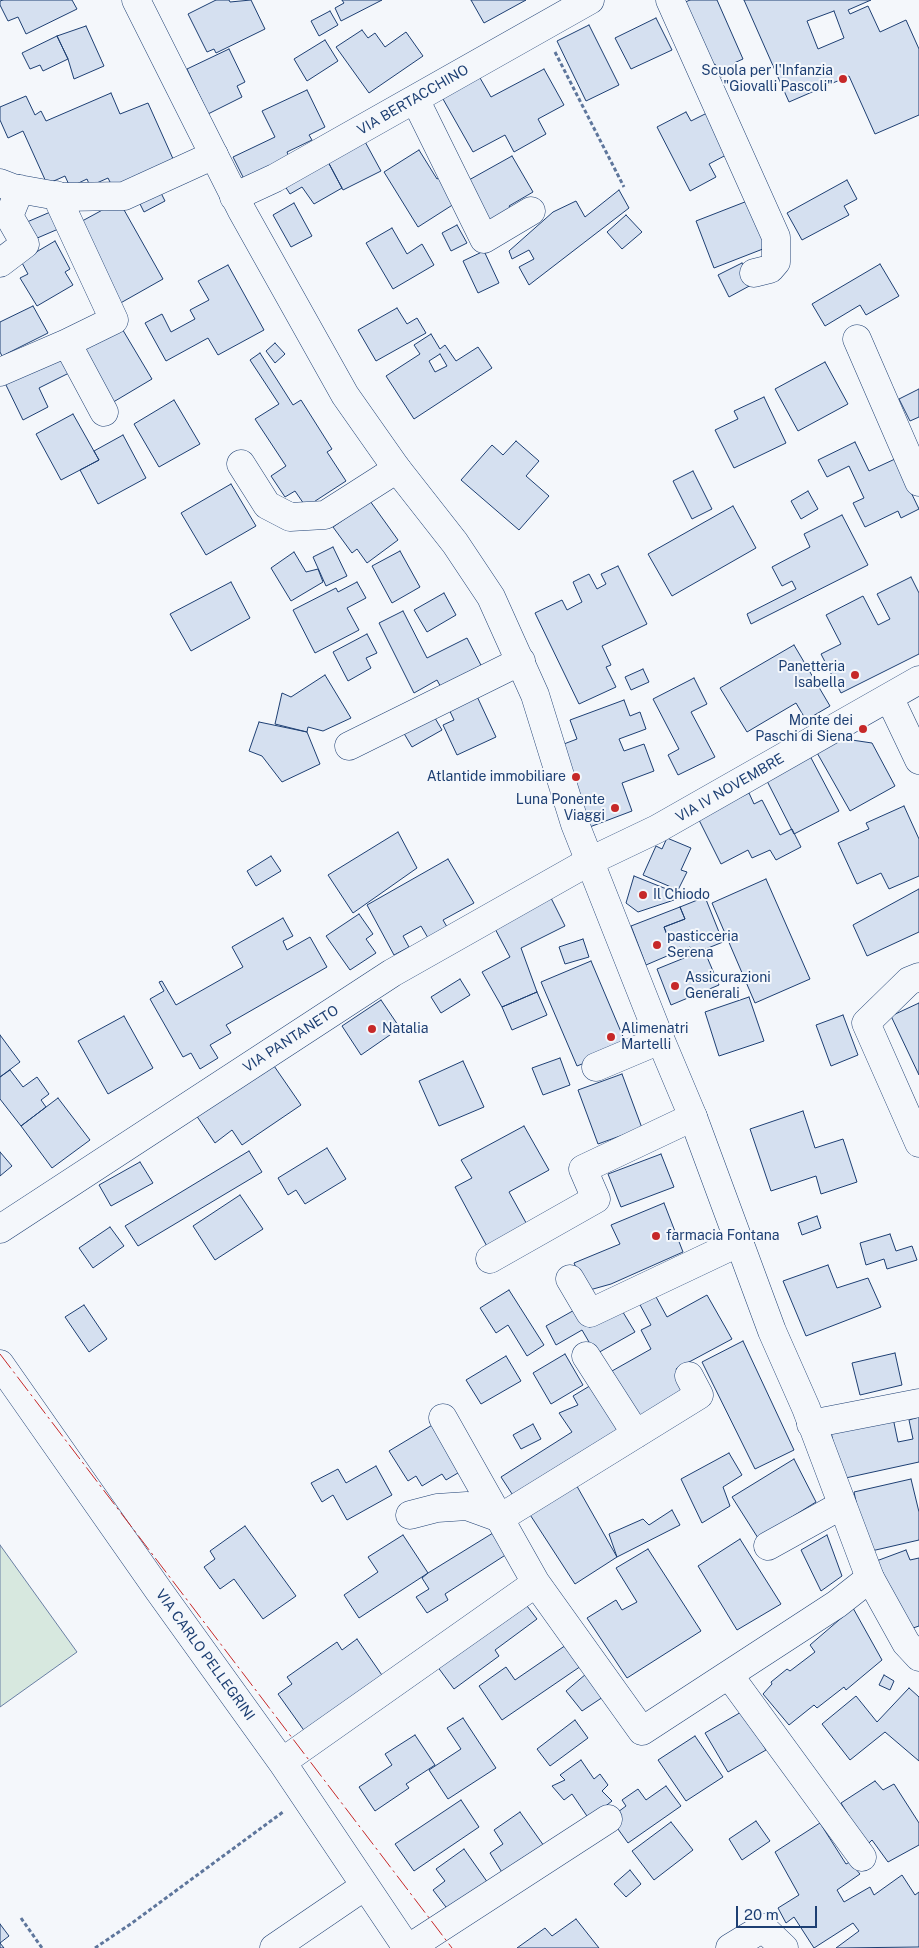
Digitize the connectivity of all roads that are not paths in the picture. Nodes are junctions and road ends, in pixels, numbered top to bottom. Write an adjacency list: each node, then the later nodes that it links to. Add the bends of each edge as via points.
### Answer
1 (590, 0): 4 (street, VIA BERTACCHINO)
2 (670, 0): 11 (street, via 776,237 776,262 770,269)
3 (143, 2): 5 (street)
4 (415, 99): 8 (street, VIA BERTACCHINO, via 275,178); 9 (street, via 484,238)
5 (214, 156): 7 (street, via 124,196); 8 (street)
6 (10, 186): 7 (street); 10 (street, via 9,216 25,244)
7 (56, 195): 13 (street, via 114,320)
8 (234, 197): 17 (street, via 345,394)
9 (532, 211)
10 (0, 263)
11 (754, 273)
12 (857, 339): 18 (street)
13 (68, 343): 14 (street); 15 (street)
14 (0, 372)
15 (104, 412)
16 (241, 464): 17 (street, via 267,505 290,517 326,515)
17 (397, 468): 19 (street, via 455,543 490,597)
18 (919, 482)
19 (521, 661): 22 (street); 24 (street)
20 (919, 680): 21 (street, VIA IV NOVEMBRE)
21 (889, 697): 23 (street); 24 (street, VIA IV NOVEMBRE, via 657,829)
22 (349, 746)
23 (919, 760)
24 (590, 861): 26 (street); 30 (street, VIA PANTANETO, via 392,973)
25 (919, 977): 29 (street, via 909,982 866,1023)
26 (660, 1040): 27 (street); 28 (street)
27 (596, 1066)
28 (693, 1117): 31 (street); 32 (street, via 583,1169 596,1199)
29 (919, 1143)
30 (0, 1229)
31 (740, 1242): 33 (street, via 590,1313); 39 (street, via 772,1331)
32 (490, 1258)
33 (570, 1279)
34 (586, 1356): 40 (street)
35 (0, 1364): 49 (street, VIA CARLO PELLEGRINI)
36 (689, 1376): 40 (street, via 699,1396)
37 (919, 1403): 39 (street)
38 (442, 1418): 43 (street)
39 (811, 1424): 41 (street)
40 (636, 1434): 43 (street)
41 (842, 1505): 44 (street); 45 (street)
42 (410, 1515): 43 (street, via 437,1508 466,1506)
43 (500, 1518): 46 (street)
44 (768, 1546)
45 (870, 1578): 47 (street); 48 (street, via 837,1604)
46 (536, 1583): 48 (street, via 642,1731); 49 (street)
47 (915, 1646)
48 (728, 1675): 51 (street)
49 (282, 1762): 52 (street, VIA CARLO PELLEGRINI)
50 (608, 1818): 54 (street)
51 (862, 1857)
52 (366, 1886): 53 (street); 54 (street, VIA CARLO PELLEGRINI)
53 (274, 1948)
54 (408, 1948)
55 (730, 1948): 56 (street, via 763,1928)
56 (784, 1948)

